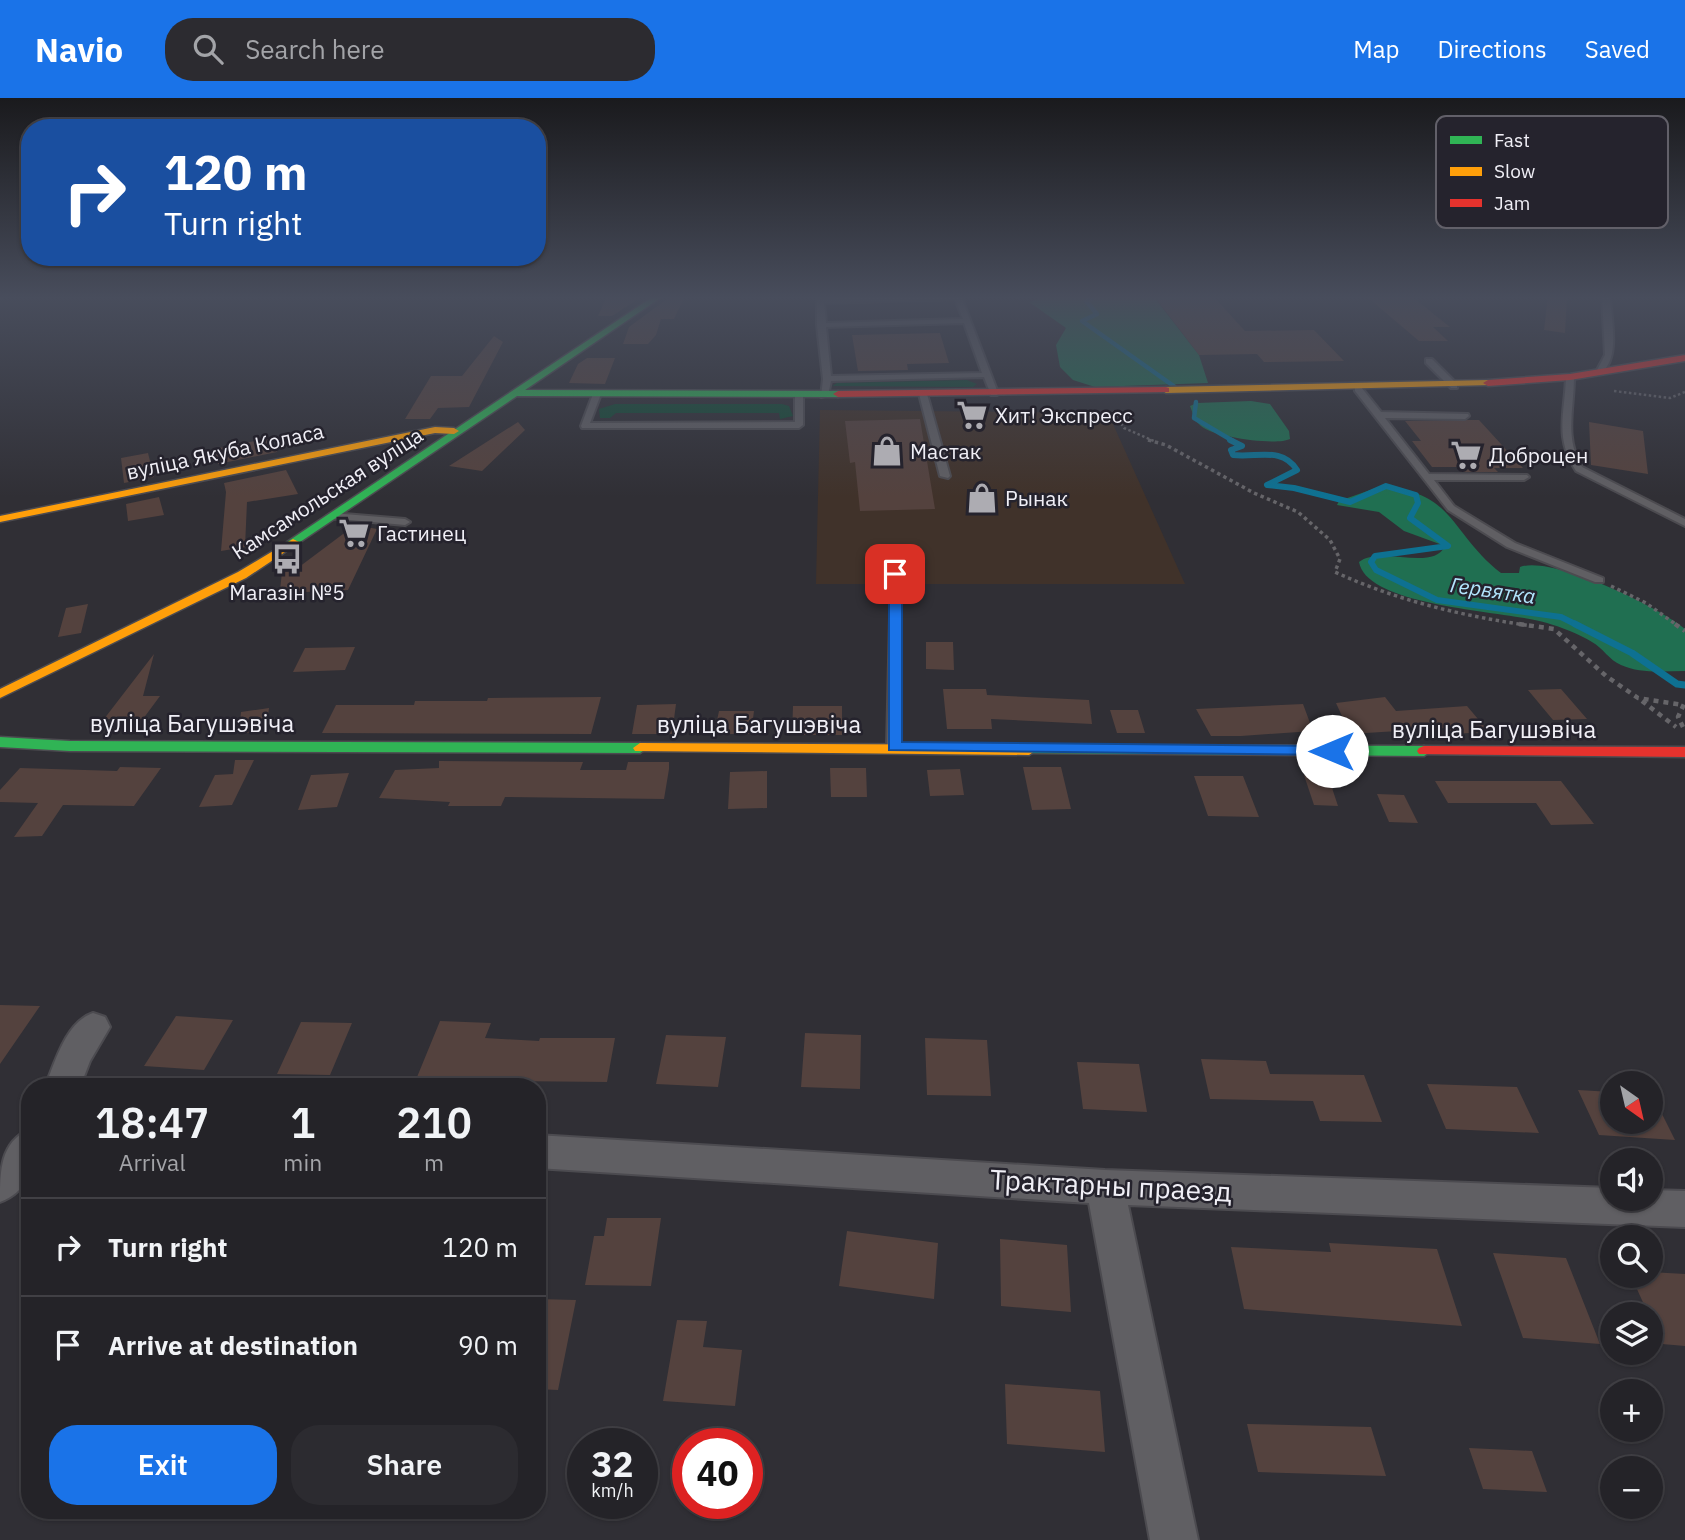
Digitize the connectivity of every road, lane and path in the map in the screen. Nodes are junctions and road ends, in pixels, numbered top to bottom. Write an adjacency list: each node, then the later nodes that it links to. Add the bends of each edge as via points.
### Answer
1 (560, 363): 14 (street, Камсамольская вуліца)
2 (823, 363): 11 (lane)
3 (982, 363): 8 (lane)
4 (1431, 363): 10 (lane)
5 (1605, 363): 7 (lane)
6 (1653, 363): 7 (street)
7 (1600, 372): 9 (street)
8 (986, 375): 11 (lane); 15 (lane)
9 (1570, 381): 10 (street); 13 (path, via 1670,398); 29 (lane, via 1564,441 1579,469)
10 (1454, 386): 12 (street)
11 (825, 387): 17 (street); 18 (street)
12 (1358, 389): 15 (street); 20 (lane)
13 (1685, 392)
14 (517, 393): 16 (street); 22 (street, Камсамольская вуліца)
15 (994, 393): 17 (street)
16 (597, 394): 18 (street); 18 (lane, via 585,426 799,425)
17 (923, 394): 23 (lane)
18 (799, 395)
19 (1108, 407): 34 (path, via 1136,436 1166,445 1298,512 1330,540 1340,559 1335,572 1444,611 1554,629)
20 (1380, 415): 21 (lane); 24 (lane)
21 (1465, 415)
22 (460, 431): 26 (street, Камсамольская вуліца); 27 (street, вуліца Якуба Коласа, via 435,430)
23 (945, 476)
24 (1428, 477): 25 (lane); 31 (lane, via 1451,508 1468,521 1534,556)
25 (1524, 477)
26 (332, 516): 28 (lane); 33 (street, Камсамольская вуліца, via 194,601)
27 (0, 519)
28 (405, 522)
29 (1685, 523)
30 (895, 574): 38 (lane)
31 (1599, 580): 32 (path, via 1646,603)
32 (1685, 631)
33 (0, 694)
34 (1638, 698): 35 (path); 36 (path)
35 (1684, 704): 36 (path, via 1678,716)
36 (1685, 736)
37 (0, 742): 38 (street, вуліца Багушэвіча, via 70,746)
38 (894, 747): 39 (street, вуліца Багушэвіча)
39 (1685, 752)
40 (93, 1027): 41 (street)
41 (66, 1078)
42 (546, 1152): 45 (street, Трактарны праезд)
43 (21, 1157): 44 (street)
44 (0, 1185)
45 (1105, 1186): 46 (street, Трактарны праезд); 47 (street)
46 (1685, 1209)
47 (1174, 1540)

